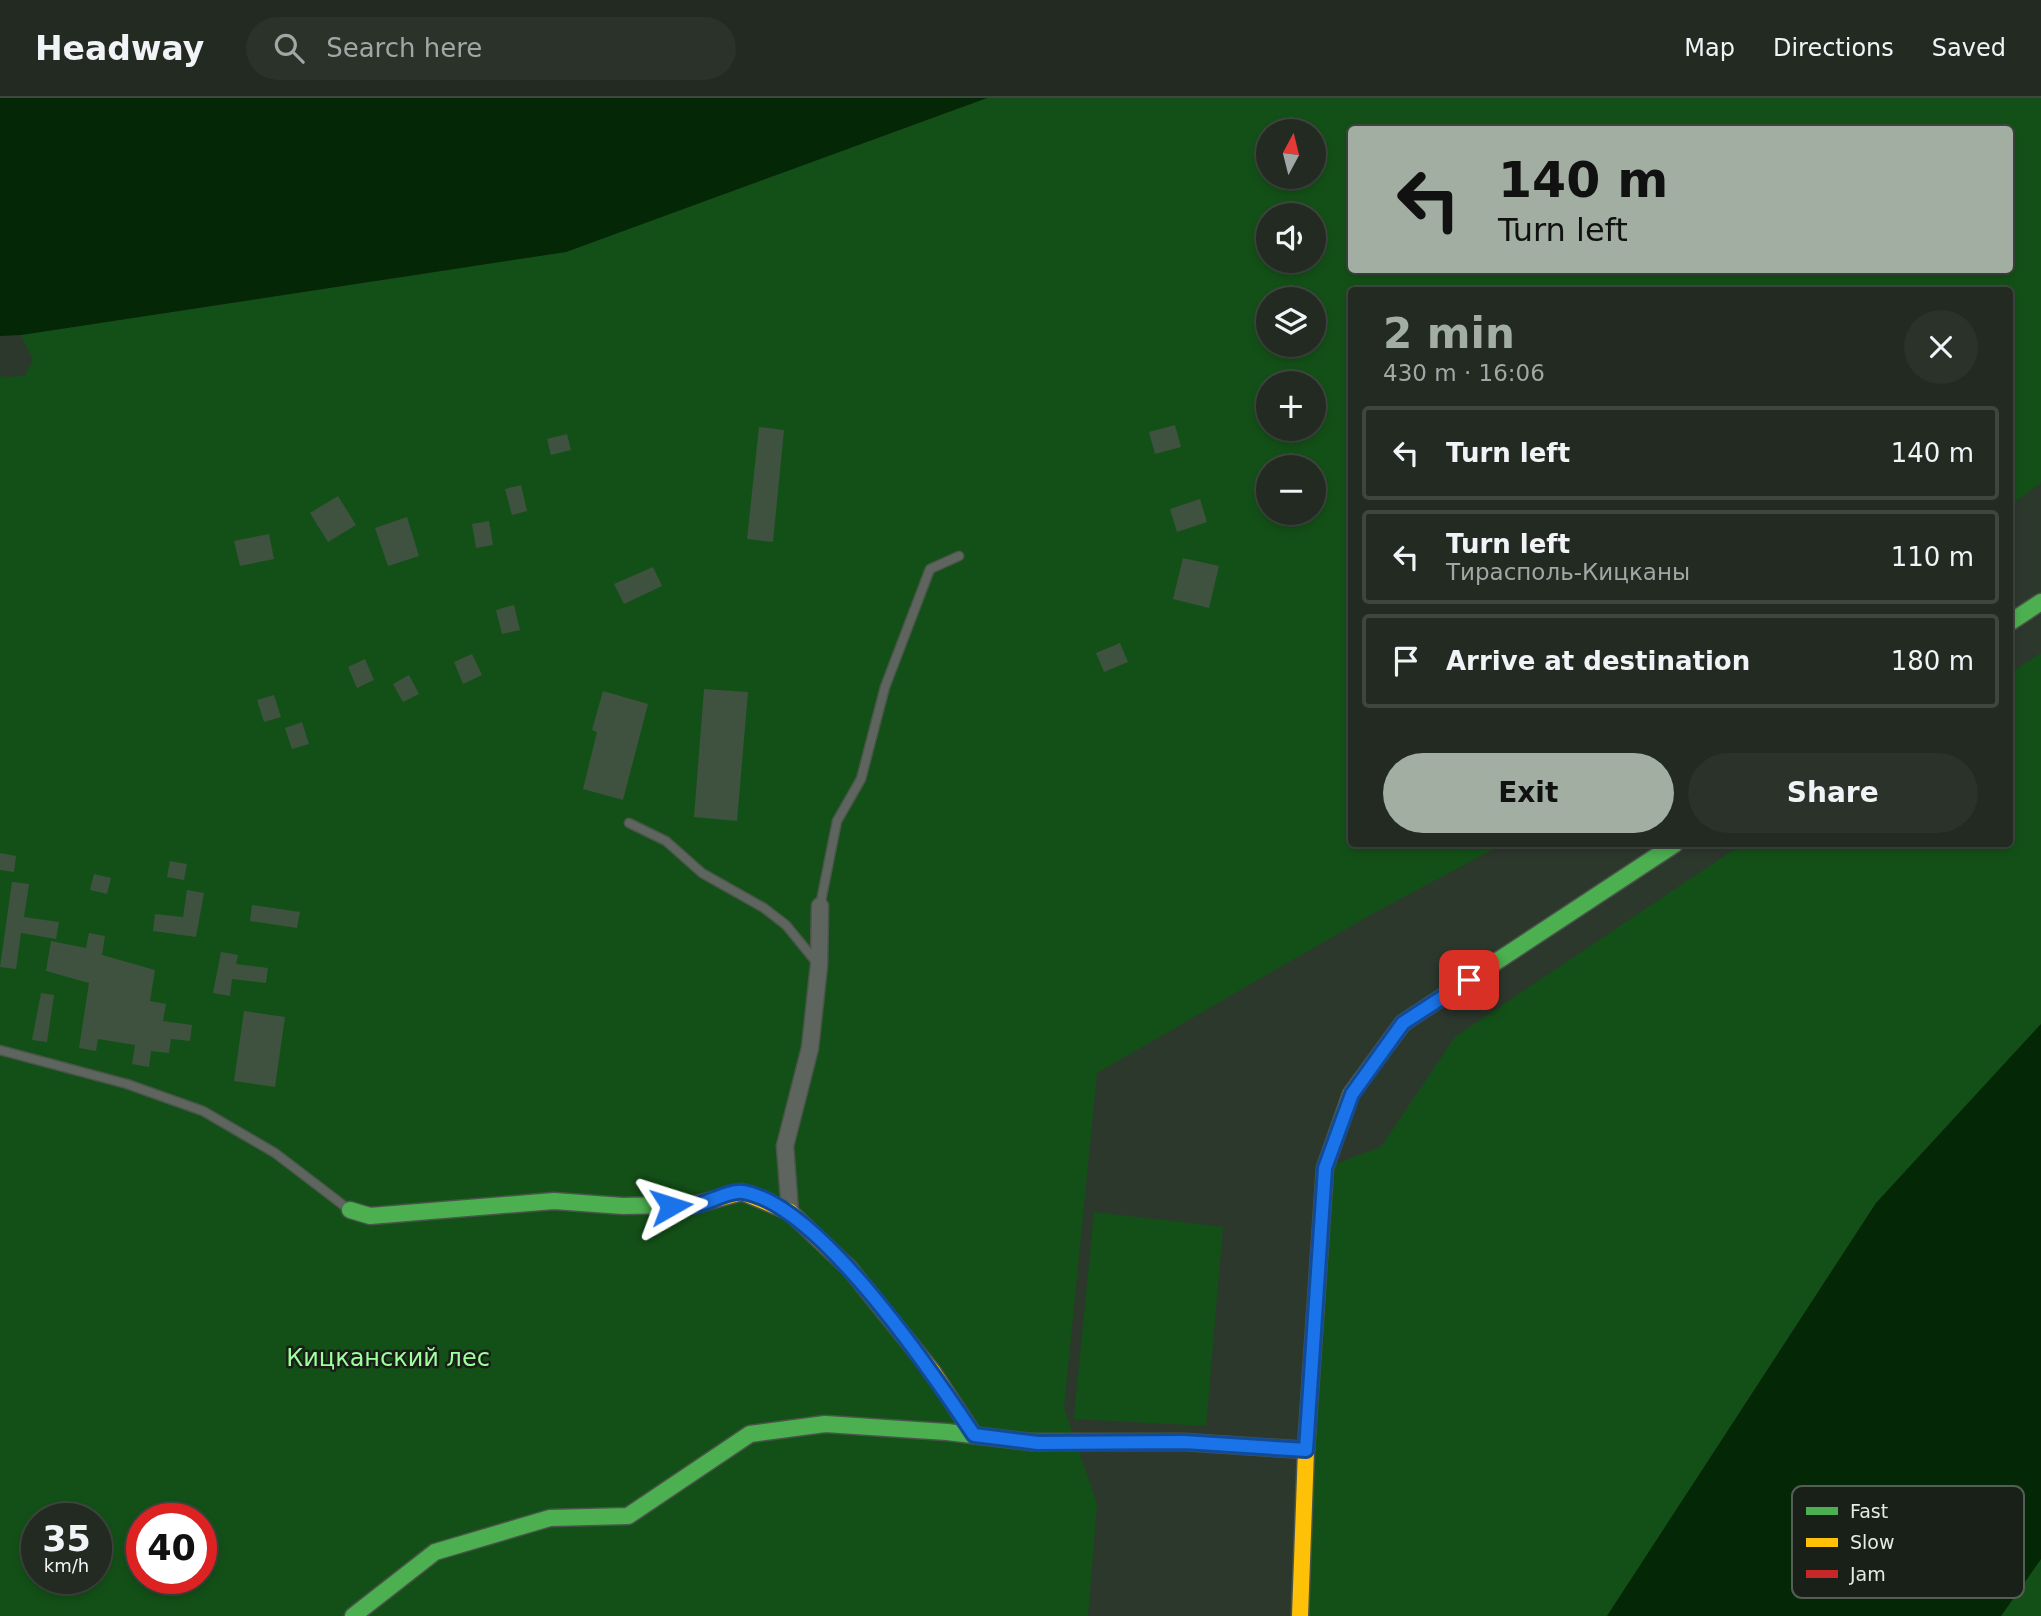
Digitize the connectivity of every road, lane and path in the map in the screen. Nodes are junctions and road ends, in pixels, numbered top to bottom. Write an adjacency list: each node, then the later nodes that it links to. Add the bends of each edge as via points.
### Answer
1 (959, 556): 6 (lane, via 930,569 886,687 861,779 837,821)
2 (2041, 602): 3 (street)
3 (2013, 620)
4 (629, 822): 7 (lane, via 666,841 702,873 764,908)
5 (1670, 847): 12 (street, via 1403,1023 1352,1094 1325,1168)
6 (820, 906): 7 (street)
7 (819, 965): 10 (street, via 810,1048 785,1146)
8 (0, 1050): 9 (lane, via 127,1084 203,1111 275,1153)
9 (350, 1210): 10 (street, via 370,1216 554,1201 694,1205 742,1192)
10 (790, 1212): 11 (street, via 849,1269 932,1371)
11 (974, 1435): 12 (street, via 1038,1443 1184,1442); 13 (street, via 825,1424 750,1434 628,1516 550,1518 435,1552)
12 (1306, 1450): 14 (street)
13 (353, 1616)
14 (1300, 1616)

